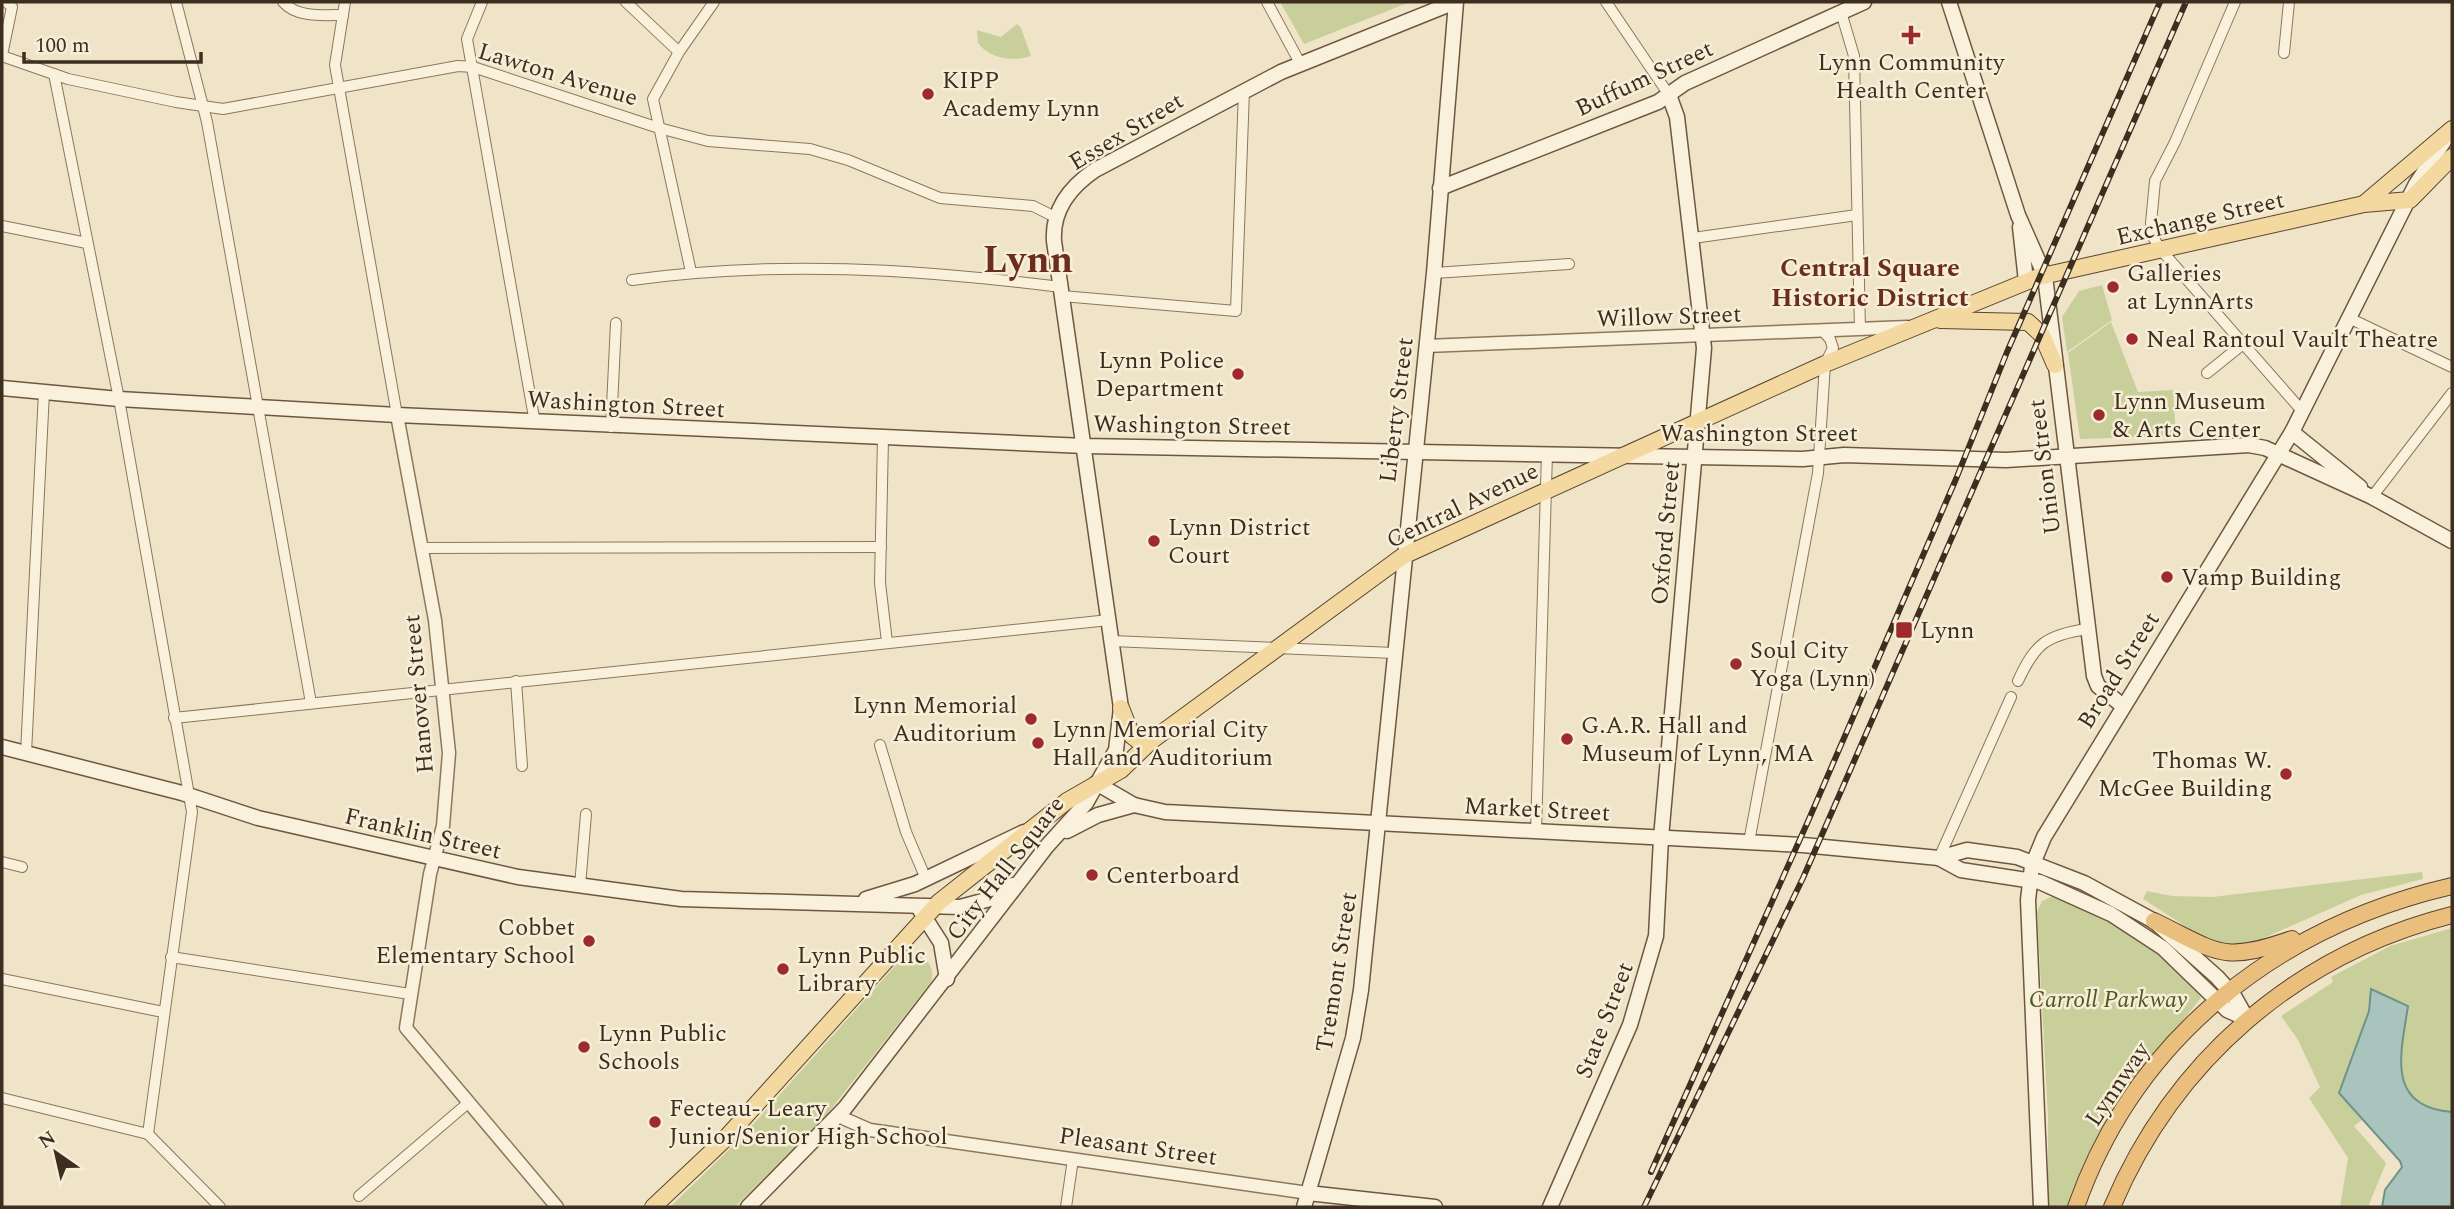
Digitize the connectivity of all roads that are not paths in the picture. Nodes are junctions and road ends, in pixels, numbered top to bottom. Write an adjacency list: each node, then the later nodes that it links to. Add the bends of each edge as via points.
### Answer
1 (6, 2): 21 (street, via 12,7)
2 (176, 2): 28 (street)
3 (283, 2): 17 (street, via 305,14)
4 (345, 2): 17 (street)
5 (482, 2): 23 (street, via 467,38)
6 (626, 2): 19 (street)
7 (714, 2): 19 (street)
8 (1267, 2): 22 (street)
9 (1456, 2): 22 (main road, Essex Street); 32 (main road, Liberty Street)
10 (1606, 2): 27 (street, Oxford Street)
11 (1864, 2): 16 (main road, Buffum Street)
12 (1948, 2): 18 (main road, Union Street)
13 (1960, 2): 18 (main road, Union Street)
14 (2235, 2): 41 (street, via 2155,181 2151,223)
15 (2289, 2): 20 (street)
16 (1842, 12): 27 (main road, Buffum Street, via 1685,83); 35 (street, via 1854,56)
17 (343, 15): 25 (street, via 335,65)
18 (1957, 29): 36 (main road, Union Street)
19 (679, 52): 29 (street, via 653,99)
20 (2284, 53)
21 (2, 55): 24 (street, Lawton Avenue)
22 (1300, 63): 26 (main road, Essex Street)
23 (473, 68): 25 (street, Lawton Avenue, via 458,66); 29 (street, Lawton Avenue); 70 (street)
24 (54, 74): 28 (street, Lawton Avenue); 40 (street)
25 (339, 88): 28 (street, Lawton Avenue, via 223,109); 68 (street)
26 (1244, 89): 37 (main road, Essex Street, via 1084,177); 48 (street, via 1236,311)
27 (1669, 95): 32 (main road, Buffum Street); 39 (main road, Oxford Street, via 1677,117)
28 (203, 106): 66 (street)
29 (659, 128): 37 (street, Lawton Avenue, via 708,141 810,149 940,198 1033,206); 43 (street)
30 (2452, 130): 33 (main road, Broad Street); 34 (main road, Exchange Street)
31 (2452, 157): 33 (main road, Broad Street)
32 (1440, 188): 44 (main road, Liberty Street)
33 (2410, 200): 34 (main road, Exchange Street); 49 (main road, Broad Street)
34 (2364, 204): 41 (main road, Exchange Street)
35 (1857, 215): 39 (street); 53 (street)
36 (2018, 215): 45 (main road, Union Street); 47 (main road, Union Street)
37 (1055, 217): 48 (main road)
38 (2, 226): 40 (street)
39 (1693, 238): 55 (main road, Oxford Street)
40 (87, 243): 65 (street)
41 (2161, 250): 45 (main road, Exchange Street); 56 (street)
42 (1569, 264): 44 (street)
43 (691, 272): 46 (street); 48 (street, via 916,271)
44 (1434, 273): 57 (main road, Liberty Street)
45 (2045, 276): 47 (main road, Exchange Street); 59 (main road, Union Street)
46 (632, 281)
47 (2025, 281): 50 (main road, Exchange Street)
48 (1062, 292): 74 (main road)
49 (2351, 319): 60 (street); 67 (main road, Broad Street)
50 (1930, 320): 52 (main road, Central Avenue); 59 (main road, via 2028,322 2039,330)
51 (616, 323): 71 (street)
52 (1913, 327): 53 (street, Willow Street); 58 (main road, Central Avenue)
53 (1860, 330): 54 (street, Willow Street)
54 (1823, 331): 55 (street, Willow Street); 58 (street, via 1833,348)
55 (1704, 335): 57 (street, Willow Street); 69 (main road, Oxford Street)
56 (2243, 344): 61 (street); 67 (street)
57 (1426, 346): 75 (main road, Liberty Street)
58 (1825, 364): 69 (main road, Central Avenue); 81 (street)
59 (2054, 365): 80 (main road, Union Street)
60 (2452, 368)
61 (2207, 373)
62 (2, 388): 63 (main road, Washington Street)
63 (44, 392): 65 (main road, Washington Street); 105 (street)
64 (2452, 393): 83 (street)
65 (119, 400): 66 (main road, Washington Street); 101 (street)
66 (257, 407): 68 (main road, Washington Street); 98 (street)
67 (2303, 412): 72 (main road, Broad Street)
68 (397, 415): 70 (main road, Washington Street); 86 (street, Hanover Street)
69 (1698, 421): 77 (main road, Central Avenue); 79 (main road, Oxford Street)
70 (535, 422): 71 (main road, Washington Street)
71 (611, 426): 73 (main road, Washington Street)
72 (2292, 432): 78 (main road, Broad Street); 83 (main road, Washington Street)
73 (883, 438): 74 (main road, Washington Street); 85 (street)
74 (1085, 446): 75 (main road, Washington Street); 88 (main road)
75 (1413, 451): 76 (main road, Washington Street); 87 (main road, Liberty Street)
76 (1547, 453): 77 (main road, Washington Street); 82 (street)
77 (1625, 454): 79 (main road, Washington Street); 82 (main road, Central Avenue)
78 (2278, 454): 80 (main road, Washington Street, via 2244,444); 83 (main road, Washington Street); 99 (main road, Broad Street)
79 (1695, 456): 81 (main road, Washington Street); 114 (main road, Oxford Street)
80 (2065, 456): 81 (main road, Washington Street); 89 (main road, Union Street)
81 (1820, 458): 115 (street)
82 (1546, 490): 87 (main road, Central Avenue); 113 (street)
83 (2372, 497): 84 (main road, Washington Street)
84 (2452, 541)
85 (881, 547): 86 (street); 91 (street)
86 (421, 548): 96 (street, Hanover Street)
87 (1403, 556): 92 (main road, Central Avenue); 93 (main road, Liberty Street)
88 (1109, 620): 90 (main road); 91 (street)
89 (2087, 629): 95 (street, via 2048,639 2033,652); 99 (main road, Union Street, via 2096,685)
90 (1112, 641): 92 (street); 100 (main road)
91 (887, 642): 94 (street)
92 (1276, 648): 93 (street); 102 (main road, Central Avenue)
93 (1394, 653): 111 (main road, Liberty Street)
94 (516, 681): 96 (street); 106 (street)
95 (2018, 681)
96 (443, 689): 98 (street); 118 (street, Hanover Street, via 448,776)
97 (2011, 697): 117 (street)
98 (311, 703): 101 (street)
99 (2123, 706): 119 (main road, Broad Street)
100 (1121, 708): 102 (main road, via 1134,738 1141,743); 107 (main road, City Hall Square, via 1118,744)
101 (174, 718): 108 (street)
102 (1151, 741): 107 (main road, City Hall Square, via 1121,770)
103 (880, 745): 123 (street, via 909,841)
104 (2, 747): 105 (main road, Franklin Street)
105 (26, 753): 108 (main road, Franklin Street)
106 (522, 766)
107 (1096, 783): 109 (main road, Market Street); 112 (main road, City Hall Square); 116 (main road, City Hall Square, via 1086,803)
108 (189, 795): 118 (main road, Franklin Street, via 258,818); 133 (street, via 192,811)
109 (1133, 805): 111 (main road, Market Street, via 1171,813); 116 (main road, via 1083,822)
110 (586, 814): 125 (street)
111 (1377, 823): 113 (main road, Market Street); 146 (main road, Tremont Street, via 1354,1030)
112 (1030, 830): 123 (main road, Franklin Street); 129 (main road, City Hall Square)
113 (1536, 832): 114 (main road, Market Street)
114 (1661, 838): 115 (main road, Market Street); 153 (main road, State Street, via 1656,936 1649,967 1630,1025)
115 (1749, 842): 117 (main road, Market Street)
116 (1047, 846): 122 (main road, City Hall Square)
117 (1939, 858): 119 (main road, Market Street, via 1967,850); 124 (main road, Market Street, via 1961,870)
118 (434, 860): 125 (main road, Franklin Street); 136 (street, Hanover Street)
119 (2033, 861): 124 (main road, Broad Street); 132 (main road, Market Street)
120 (2, 862): 121 (street)
121 (22, 866)
122 (1027, 872): 129 (main road, Franklin Street, via 984,902); 135 (main road, City Hall Square)
123 (926, 879): 127 (main road, Franklin Street)
124 (2029, 879): 137 (main road, Market Street, via 2141,932 2204,986); 154 (main road, Broad Street)
125 (580, 886): 128 (main road, Franklin Street, via 681,899)
126 (2452, 886): 131 (highway, Lynnway)
127 (905, 888): 128 (main road, Franklin Street); 129 (main road)
128 (844, 904): 129 (main road, Franklin Street)
129 (926, 910): 135 (main road, via 943,950); 147 (main road, City Hall Square, via 734,1129)
130 (2452, 915): 139 (highway, via 2335,958)
131 (2353, 917): 132 (highway, via 2239,955 2213,950); 137 (highway, Lynnway, via 2292,947)
132 (2154, 921): 137 (main road, via 2217,977)
133 (171, 957): 136 (street); 138 (street)
134 (2, 979): 138 (street)
135 (947, 979): 142 (main road, City Hall Square)
136 (410, 995): 141 (street, Hanover Street, via 408,1031)
137 (2223, 995): 139 (main road); 155 (highway, Lynnway, via 2176,1040 2129,1101 2096,1158)
138 (163, 1012): 143 (street)
139 (2247, 1019): 156 (highway, via 2195,1070 2160,1116)
140 (2, 1098): 143 (street)
141 (468, 1103): 145 (street); 149 (street, Hanover Street)
142 (838, 1116): 144 (street, Pleasant Street, via 870,1130); 150 (main road, City Hall Square)
143 (148, 1134): 148 (street)
144 (1073, 1159): 146 (street, Pleasant Street); 151 (street)
145 (359, 1196)
146 (1306, 1200): 152 (main road, Pleasant Street)
147 (655, 1206)
148 (220, 1207)
149 (557, 1207)
150 (748, 1207)
151 (1066, 1207)
152 (1435, 1207)
153 (1550, 1207)
154 (2041, 1207)
155 (2076, 1207)
156 (2112, 1207)

